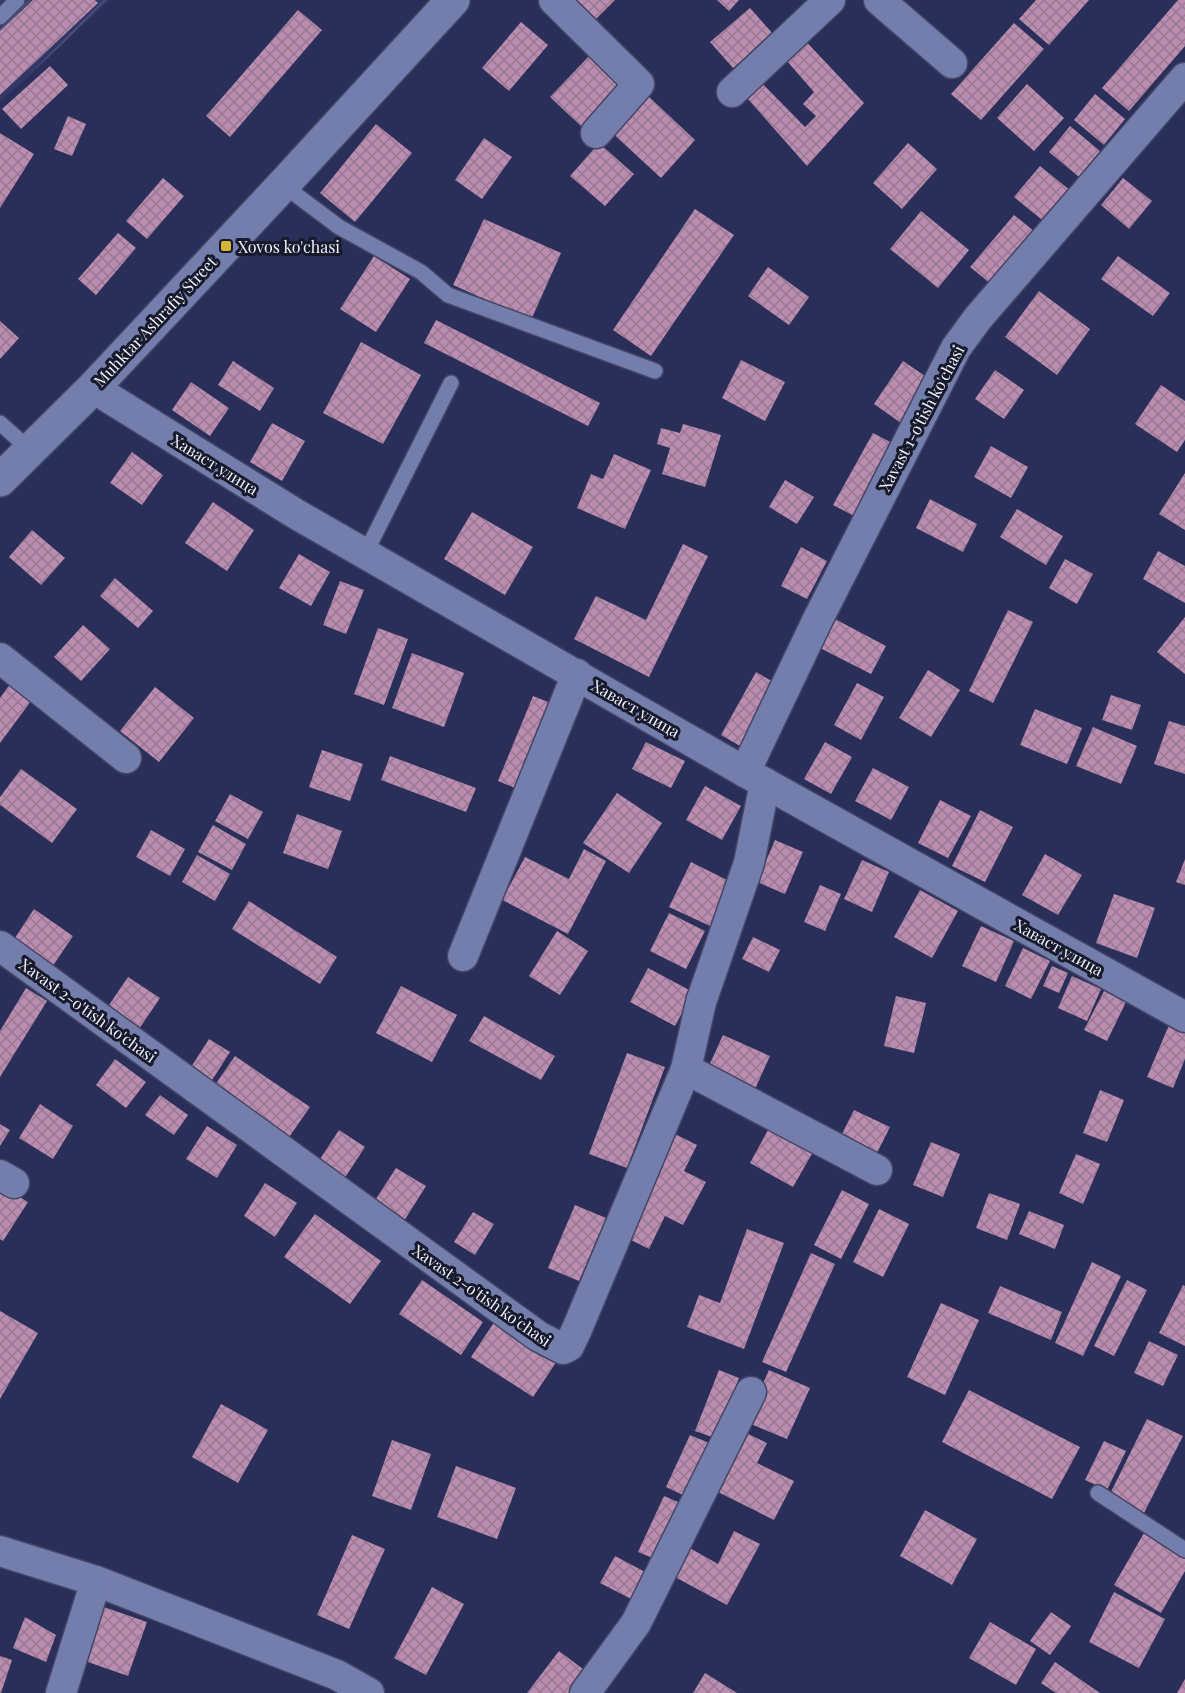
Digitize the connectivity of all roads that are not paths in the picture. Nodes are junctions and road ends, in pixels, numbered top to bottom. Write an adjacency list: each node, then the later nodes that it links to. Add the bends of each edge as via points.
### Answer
1 (17, 0): 6 (lane)
2 (453, 0): 11 (main road, Muhktar Ashrafiy Street)
3 (554, 0): 10 (street, via 639,84)
4 (830, 0): 9 (street)
5 (879, 0): 7 (street)
6 (0, 17)
7 (952, 63)
8 (1185, 78): 22 (street, Xavast 1-o'tish ko'chasi, via 956,348 818,619)
9 (732, 92)
10 (596, 133)
11 (283, 185): 12 (lane, via 339,227 421,272 448,295); 14 (main road, Muhktar Ashrafiy Street)
12 (655, 371)
13 (450, 383): 18 (lane)
14 (93, 388): 16 (main road, Muhktar Ashrafiy Street); 18 (street, Хаваст улица)
15 (0, 423): 16 (lane)
16 (29, 449): 17 (main road, Muhktar Ashrafiy Street)
17 (0, 480)
18 (365, 554): 20 (street, Хаваст улица)
19 (0, 658): 21 (street)
20 (577, 674): 22 (street, Хаваст улица); 24 (street)
21 (126, 758)
22 (755, 777): 25 (street, Хаваст улица); 26 (street, Xavast 2-o'tish ko'chasi, via 749,863 701,1002)
23 (0, 946): 26 (street, Xavast 2-o'tish ko'chasi, via 537,1336 563,1349 569,1346 577,1329)
24 (463, 956)
25 (1185, 1017)
26 (686, 1069): 27 (street)
27 (877, 1170)
28 (751, 1392): 35 (street, via 636,1623)
29 (1098, 1493): 30 (lane)
30 (1185, 1550)
31 (0, 1551): 32 (street)
32 (96, 1581): 33 (street); 34 (street, via 336,1675)
33 (61, 1693)
34 (369, 1693)
35 (585, 1693)

